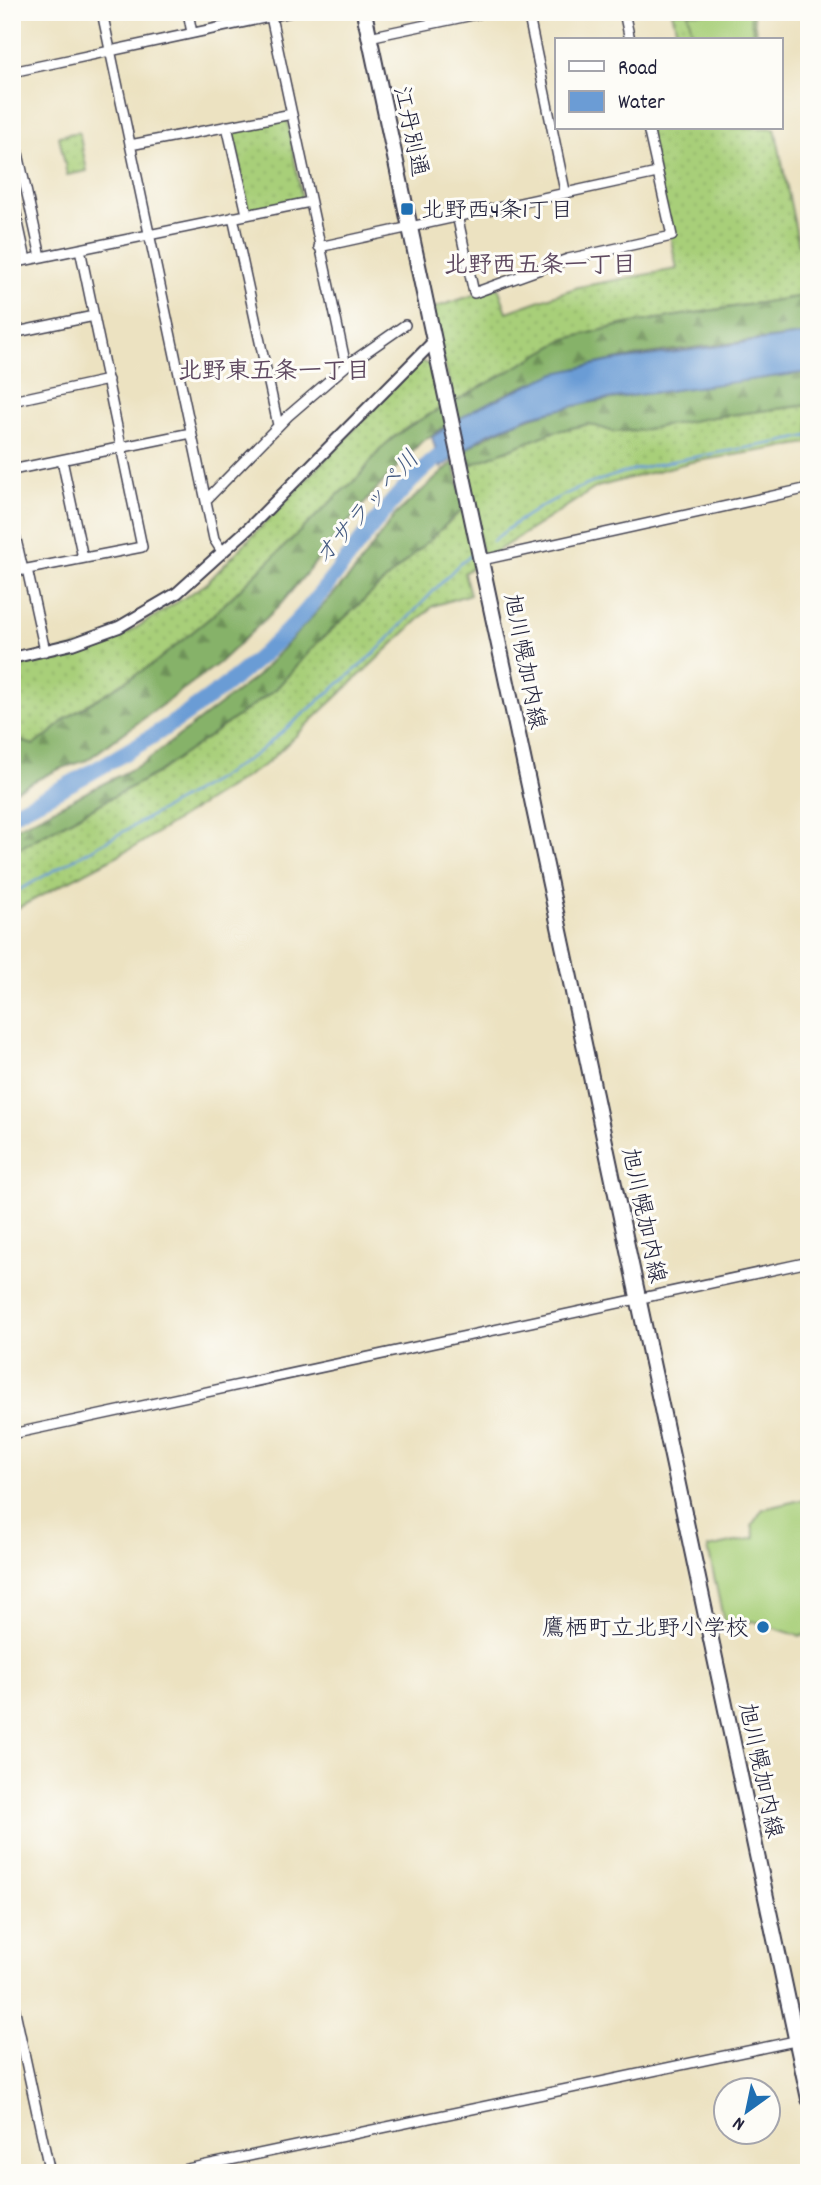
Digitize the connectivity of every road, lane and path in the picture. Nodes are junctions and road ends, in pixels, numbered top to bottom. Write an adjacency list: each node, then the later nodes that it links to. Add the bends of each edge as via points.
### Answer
1 (102, 12): 12 (street)
2 (188, 12): 9 (street)
3 (292, 12): 8 (street)
4 (364, 12): 10 (main road, 江丹別通)
5 (487, 12): 10 (street)
6 (528, 12): 17 (street)
7 (624, 12): 11 (street)
8 (271, 15): 9 (street); 14 (street)
9 (192, 33): 12 (street)
10 (369, 37): 27 (main road, 江丹別通)
11 (630, 38)
12 (110, 51): 13 (street); 19 (street)
13 (12, 72)
14 (292, 114): 16 (street); 23 (street)
15 (12, 125): 31 (street)
16 (228, 126): 19 (street); 24 (street)
17 (554, 127): 21 (street)
18 (648, 130): 20 (street)
19 (130, 145): 28 (street)
20 (657, 173): 21 (street); 25 (street, via 672,236 568,259 474,293)
21 (565, 191): 25 (street)
22 (12, 195): 32 (street)
23 (310, 202): 24 (street); 29 (street)
24 (247, 214): 26 (street)
25 (457, 215): 27 (street)
26 (233, 217): 28 (street); 41 (street)
27 (409, 226): 29 (street); 37 (main road, 江丹別通)
28 (148, 234): 30 (street); 42 (street)
29 (319, 247): 38 (street)
30 (80, 249): 31 (street); 34 (street)
31 (41, 257): 32 (street)
32 (26, 260): 33 (street)
33 (12, 263)
34 (94, 316): 36 (street); 39 (street)
35 (405, 325): 38 (street)
36 (12, 333)
37 (433, 341): 49 (street); 51 (main road, 旭川幌加内線)
38 (346, 366): 41 (street)
39 (108, 380): 40 (street); 43 (street)
40 (12, 401)
41 (278, 425): 47 (street)
42 (191, 433): 43 (street); 47 (street)
43 (123, 447): 44 (street); 50 (street, via 142,547)
44 (62, 460): 45 (street); 50 (street)
45 (12, 470)
46 (809, 488): 51 (street)
47 (206, 500): 49 (street, via 214,539)
48 (12, 522): 52 (street)
49 (223, 553): 54 (street, via 177,593 119,627)
50 (83, 558): 52 (street)
51 (482, 560): 57 (main road, 旭川幌加内線)
52 (25, 569): 53 (street); 54 (street)
53 (12, 572)
54 (45, 650): 55 (street)
55 (12, 658)
56 (809, 1262): 57 (street)
57 (639, 1298): 58 (street); 60 (main road, 旭川幌加内線)
58 (12, 1434)
59 (12, 1997): 62 (street)
60 (802, 2039): 61 (main road, 旭川幌加内線); 63 (street)
61 (809, 2099)
62 (50, 2173)
63 (168, 2173)

